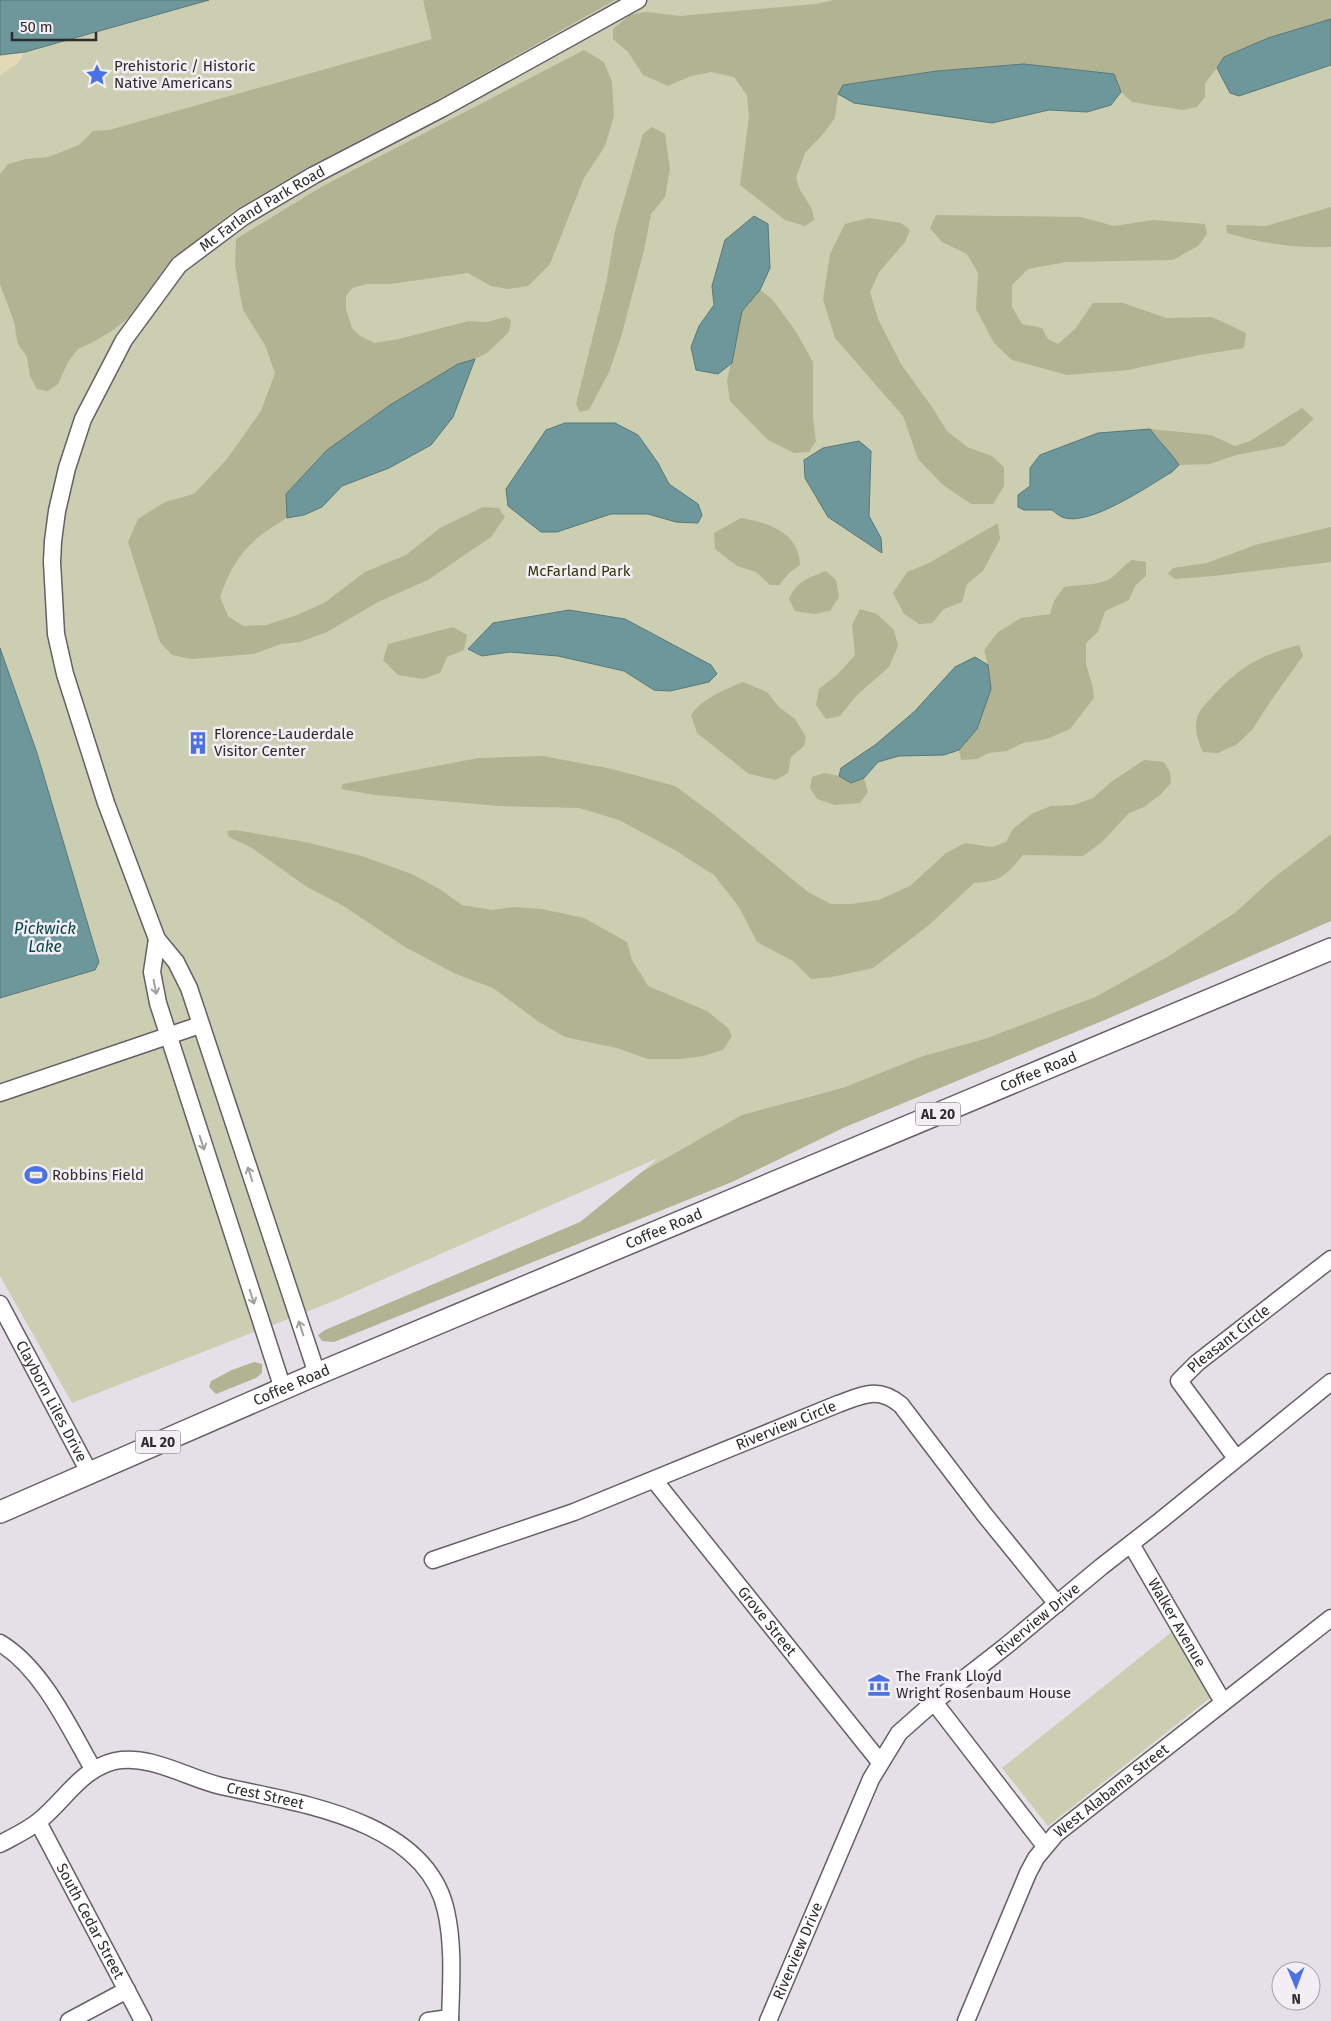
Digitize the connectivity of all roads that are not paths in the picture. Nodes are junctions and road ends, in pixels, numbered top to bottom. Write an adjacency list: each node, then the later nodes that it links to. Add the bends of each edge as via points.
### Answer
1 (638, 0): 2 (street, Mc Farland Park Road, via 314,175 243,218 179,264 124,340 83,419 57,511 52,562 56,634 65,674 106,803)
2 (157, 939): 4 (street, via 176,962 189,988); 5 (street, one-way to 5, via 152,972)
3 (1331, 949): 9 (main road, Coffee Road / AL 20)
4 (200, 1025): 5 (street); 9 (street, one-way to 4)
5 (167, 1036): 6 (street); 11 (street, one-way to 11)
6 (0, 1093)
7 (1331, 1258): 12 (street, Pleasant Circle, via 1197,1363 1179,1381)
8 (0, 1304): 13 (street, Clayborn Liles Drive)
9 (317, 1374): 11 (main road, Coffee Road / AL 20)
10 (1331, 1382): 12 (street, Riverview Drive)
11 (283, 1389): 13 (main road, Coffee Road / AL 20)
12 (1236, 1458): 16 (street, Riverview Drive)
13 (89, 1472): 15 (main road, Coffee Road / AL 20)
14 (654, 1480): 17 (street, Riverview Circle, via 574,1512); 18 (street, Riverview Circle, via 863,1395 878,1393 891,1397 901,1405); 23 (street, Grove Street)
15 (0, 1512)
16 (1131, 1544): 18 (street, Riverview Drive); 22 (street, Walker Avenue)
17 (433, 1560)
18 (1057, 1604): 21 (street, Riverview Drive)
19 (1331, 1618): 22 (street, West Alabama Street)
20 (0, 1643): 24 (street, via 33,1674 57,1707)
21 (934, 1702): 23 (street, Riverview Drive, via 899,1733); 27 (street)
22 (1223, 1702): 27 (street, West Alabama Street)
23 (880, 1762): 33 (street, Riverview Drive)
24 (93, 1769): 25 (street); 29 (street, Crest Street, via 129,1759 156,1764 193,1778 311,1807 350,1820 400,1843 428,1873 446,1910 450,1938)
25 (38, 1822): 26 (street); 28 (street, South Cedar Street)
26 (0, 1844)
27 (1045, 1846): 34 (street, West Alabama Street, via 1028,1873)
28 (127, 1990): 30 (street); 31 (street, South Cedar Street)
29 (450, 2019): 32 (street)
30 (68, 2021)
31 (144, 2021)
32 (428, 2021)
33 (768, 2021)
34 (966, 2021)

